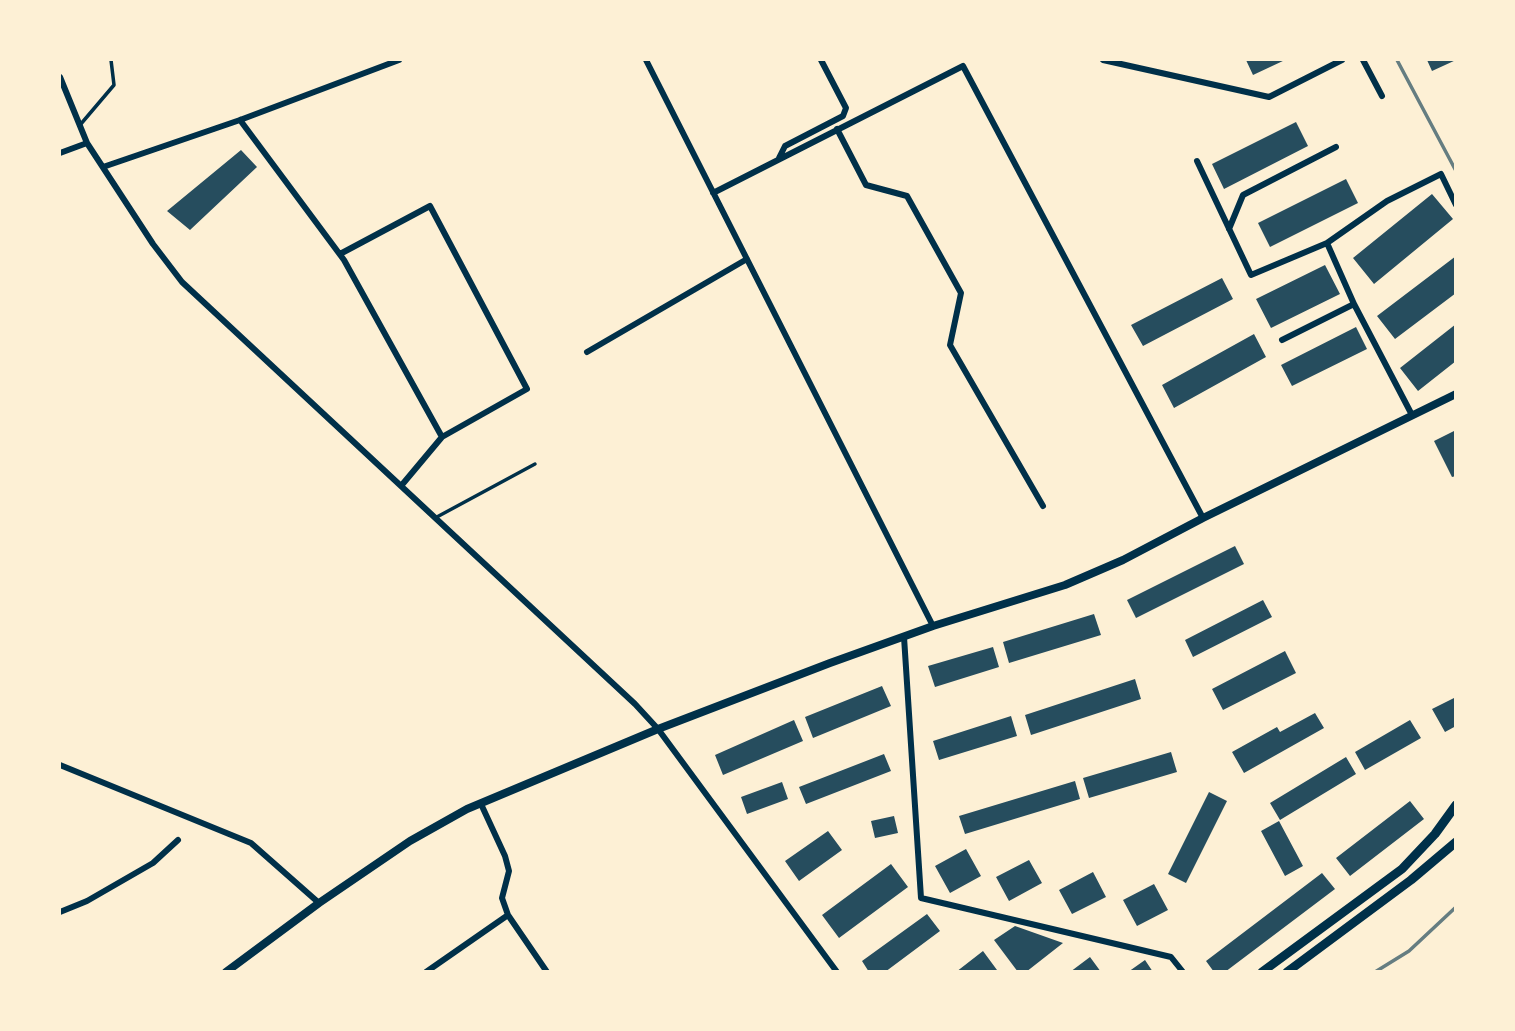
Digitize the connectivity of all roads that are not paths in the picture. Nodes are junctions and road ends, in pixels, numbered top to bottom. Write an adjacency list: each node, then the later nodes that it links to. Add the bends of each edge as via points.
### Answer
1 (111, 60): 11 (lane, via 114,85)
2 (399, 60): 10 (street)
3 (646, 60): 19 (street)
4 (821, 60): 16 (street, via 846,108 843,116 785,146)
5 (1103, 60): 6 (street, via 1269,97)
6 (1342, 60)
7 (1363, 60): 9 (street)
8 (60, 77): 11 (street)
9 (1382, 96)
10 (240, 120): 18 (street); 23 (street)
11 (80, 125): 13 (street)
12 (837, 129): 16 (street); 33 (street, via 866,185 907,196 961,293 950,345); 35 (street, via 963,66)
13 (87, 143): 15 (street); 18 (street)
14 (1336, 147): 21 (street, via 1243,195)
15 (60, 153)
16 (778, 159): 19 (street)
17 (1197, 161): 21 (street)
18 (103, 167): 32 (street, via 182,282)
19 (713, 193): 24 (street)
20 (1455, 205): 22 (street, via 1441,174 1387,201)
21 (1229, 229): 22 (street, via 1251,275)
22 (1327, 243): 25 (street)
23 (340, 254): 30 (street); 30 (street, via 430,206 527,389)
24 (747, 259): 27 (street); 36 (street)
25 (1354, 304): 26 (street); 29 (street)
26 (1282, 340)
27 (587, 352)
28 (1455, 394): 29 (street)
29 (1412, 415): 35 (street)
30 (442, 437): 32 (street)
31 (535, 464): 34 (lane)
32 (401, 486): 34 (street)
33 (1043, 506)
34 (435, 518): 38 (street)
35 (1202, 518): 36 (street, via 1065,585)
36 (933, 626): 37 (street)
37 (904, 636): 38 (street); 51 (street, via 920,898 1171,957)
38 (658, 729): 40 (street); 50 (street)
39 (60, 765): 44 (street, via 251,843)
40 (481, 804): 44 (street, via 438,824); 46 (street, via 509,871 502,898)
41 (1455, 805): 52 (main road, via 1402,869)
42 (178, 840): 45 (street, via 153,863)
43 (1455, 842): 53 (main road)
44 (319, 903): 47 (street)
45 (60, 912)
46 (508, 915): 48 (street); 49 (street)
47 (226, 971)
48 (426, 971)
49 (547, 971)
50 (837, 971)
51 (1183, 971)
52 (1262, 971)
53 (1287, 971)

